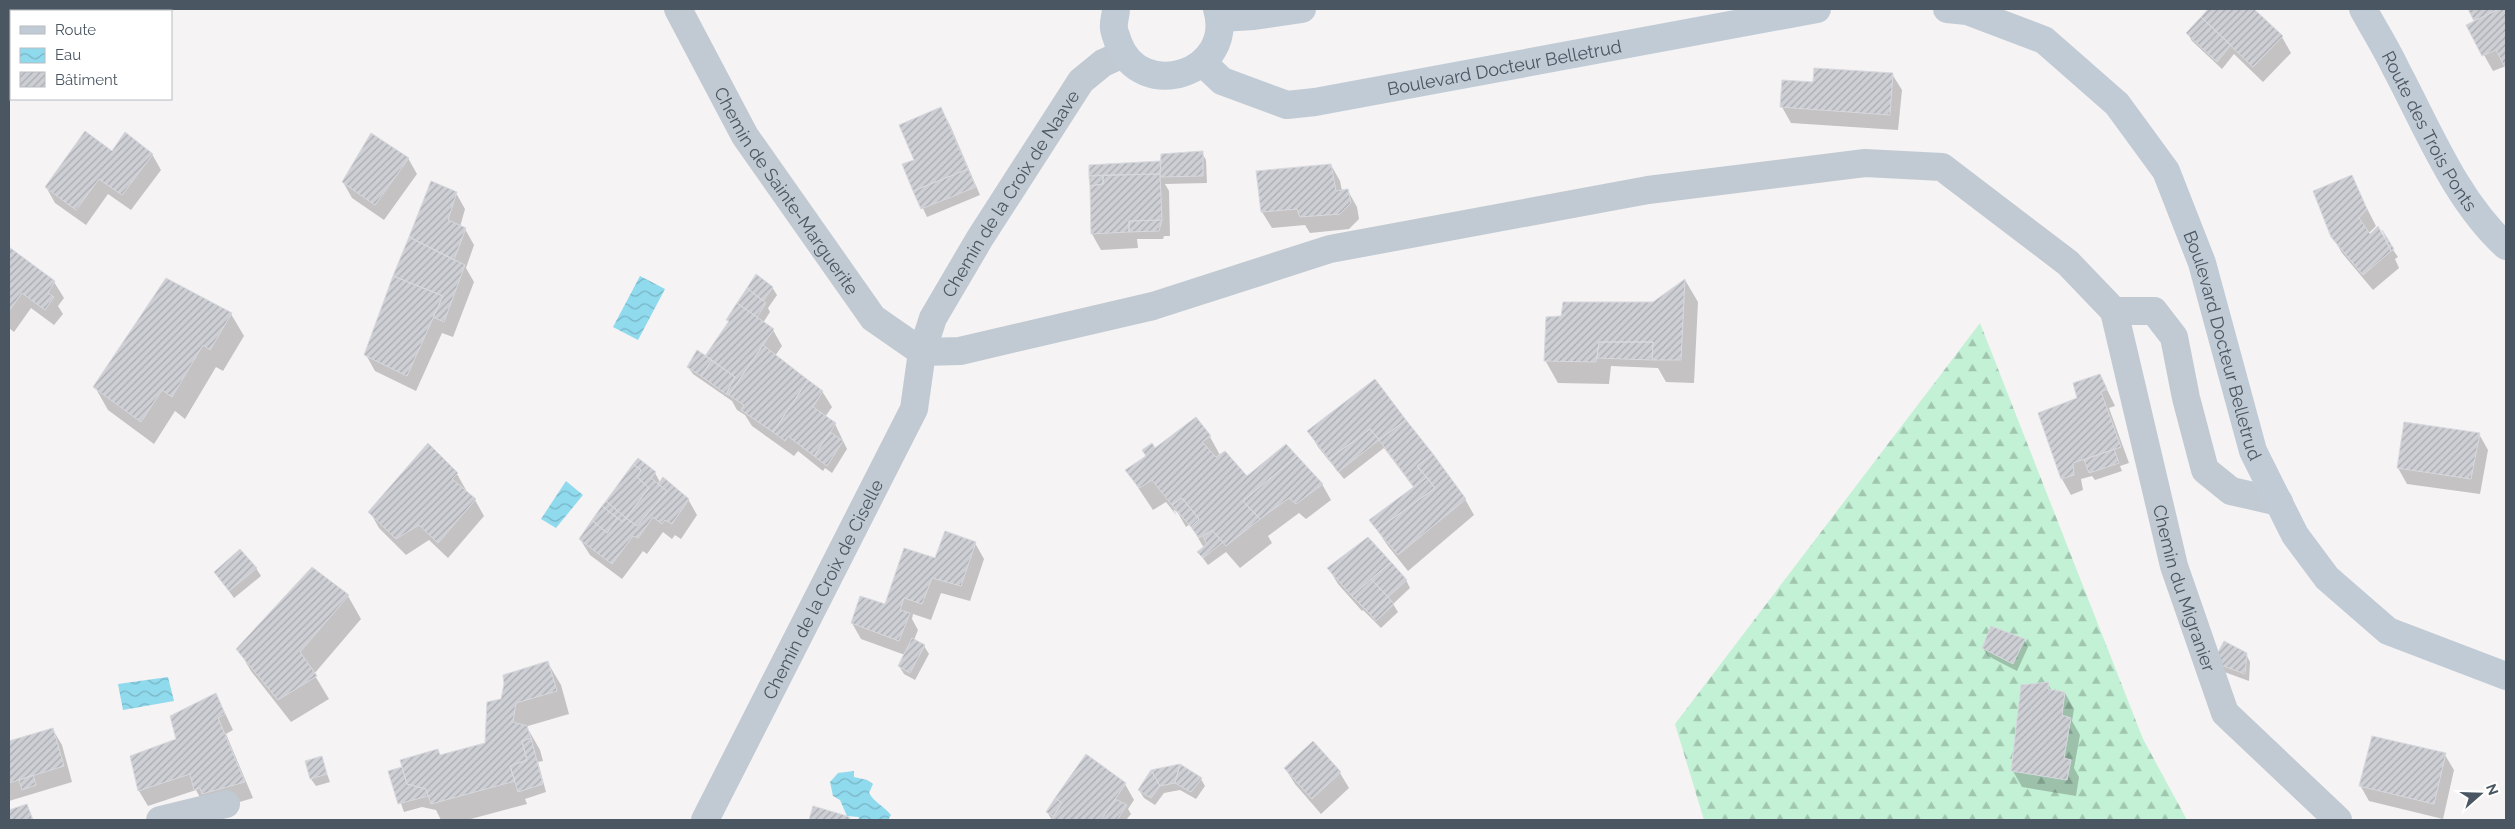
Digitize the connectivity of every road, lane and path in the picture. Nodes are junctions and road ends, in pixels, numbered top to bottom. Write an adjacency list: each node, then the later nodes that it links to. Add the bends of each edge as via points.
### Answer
1 (678, 9): 12 (street, Chemin de Sainte-Marguerite, via 744,136 873,318)
2 (1116, 9): 8 (main road, via 1114,29)
3 (1302, 9): 7 (main road, via 1254,16)
4 (1817, 9): 9 (main road, Boulevard Docteur Belletrud, via 1287,105 1222,81)
5 (1947, 9): 13 (main road, Boulevard Docteur Belletrud, via 1967,11 2044,40 2117,104 2166,170 2202,263 2253,451)
6 (2363, 9): 10 (main road, Route des Trois Ponts, via 2436,150 2490,230)
7 (1218, 13): 9 (main road, via 1219,34)
8 (1123, 54): 9 (main road, via 1140,69 1161,76 1183,74); 12 (street, Chemin de la Croix de Naave, via 1103,63 1081,82 933,318)
9 (1203, 63)
10 (2506, 246)
11 (2114, 311): 12 (street, via 2068,263 1942,167 1865,163 1648,190 1330,249 1153,306 960,351); 13 (street, via 2154,311 2174,337 2205,470 2231,491); 18 (street, Chemin du Migranier, via 2174,566 2226,713)
12 (922, 352): 17 (street, Chemin de la Croix de Ciselle, via 914,409)
13 (2279, 502): 14 (main road, Boulevard Docteur Belletrud, via 2295,535 2327,578 2388,631)
14 (2506, 676)
15 (226, 804): 16 (street)
16 (160, 820)
17 (705, 820)
18 (2338, 820)

